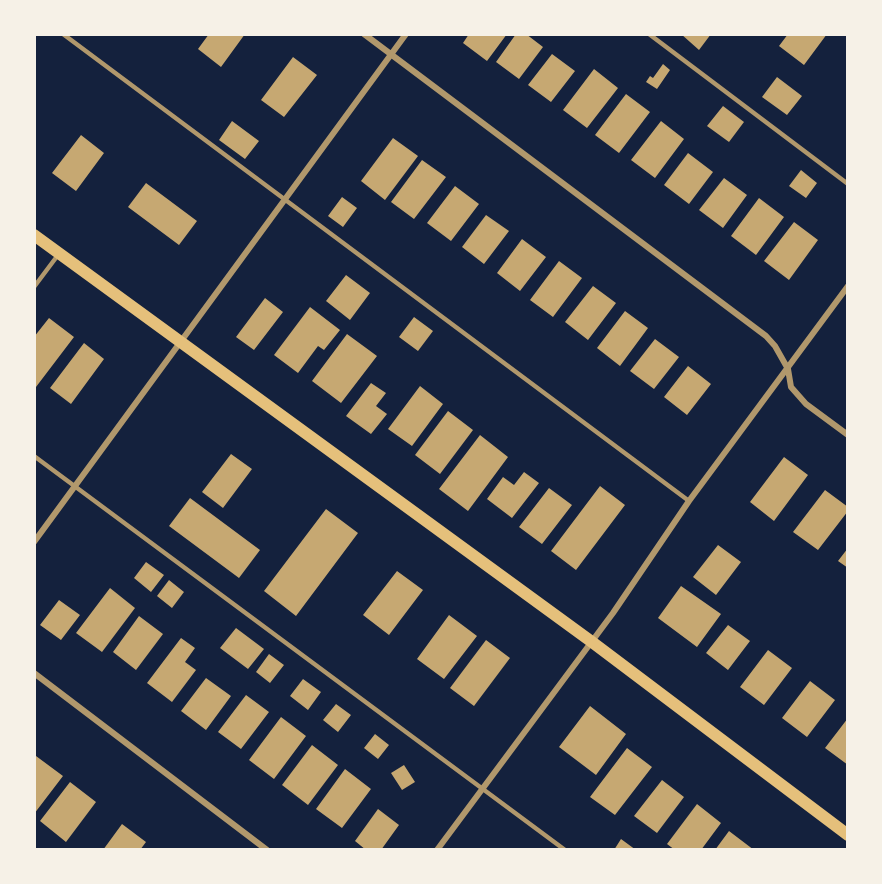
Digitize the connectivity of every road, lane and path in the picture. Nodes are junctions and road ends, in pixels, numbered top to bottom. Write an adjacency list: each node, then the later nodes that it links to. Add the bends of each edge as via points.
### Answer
1 (63, 34): 7 (lane)
2 (364, 34): 5 (street)
3 (405, 34): 5 (street)
4 (650, 34): 6 (lane)
5 (391, 54): 7 (street); 13 (street, via 765,336 775,345)
6 (848, 184)
7 (285, 200): 12 (street); 17 (lane)
8 (34, 235): 9 (main road)
9 (60, 253): 11 (lane); 12 (main road)
10 (848, 286): 13 (street)
11 (34, 287)
12 (181, 344): 16 (street); 19 (main road)
13 (788, 369): 14 (street, via 791,387 806,404); 17 (street)
14 (848, 435)
15 (34, 456): 16 (lane)
16 (76, 486): 18 (street); 21 (lane)
17 (689, 501): 19 (street)
18 (34, 542)
19 (592, 642): 21 (street); 22 (main road)
20 (34, 673): 23 (street)
21 (483, 788): 24 (street); 25 (lane)
22 (848, 835)
23 (267, 849)
24 (437, 849)
25 (565, 849)

